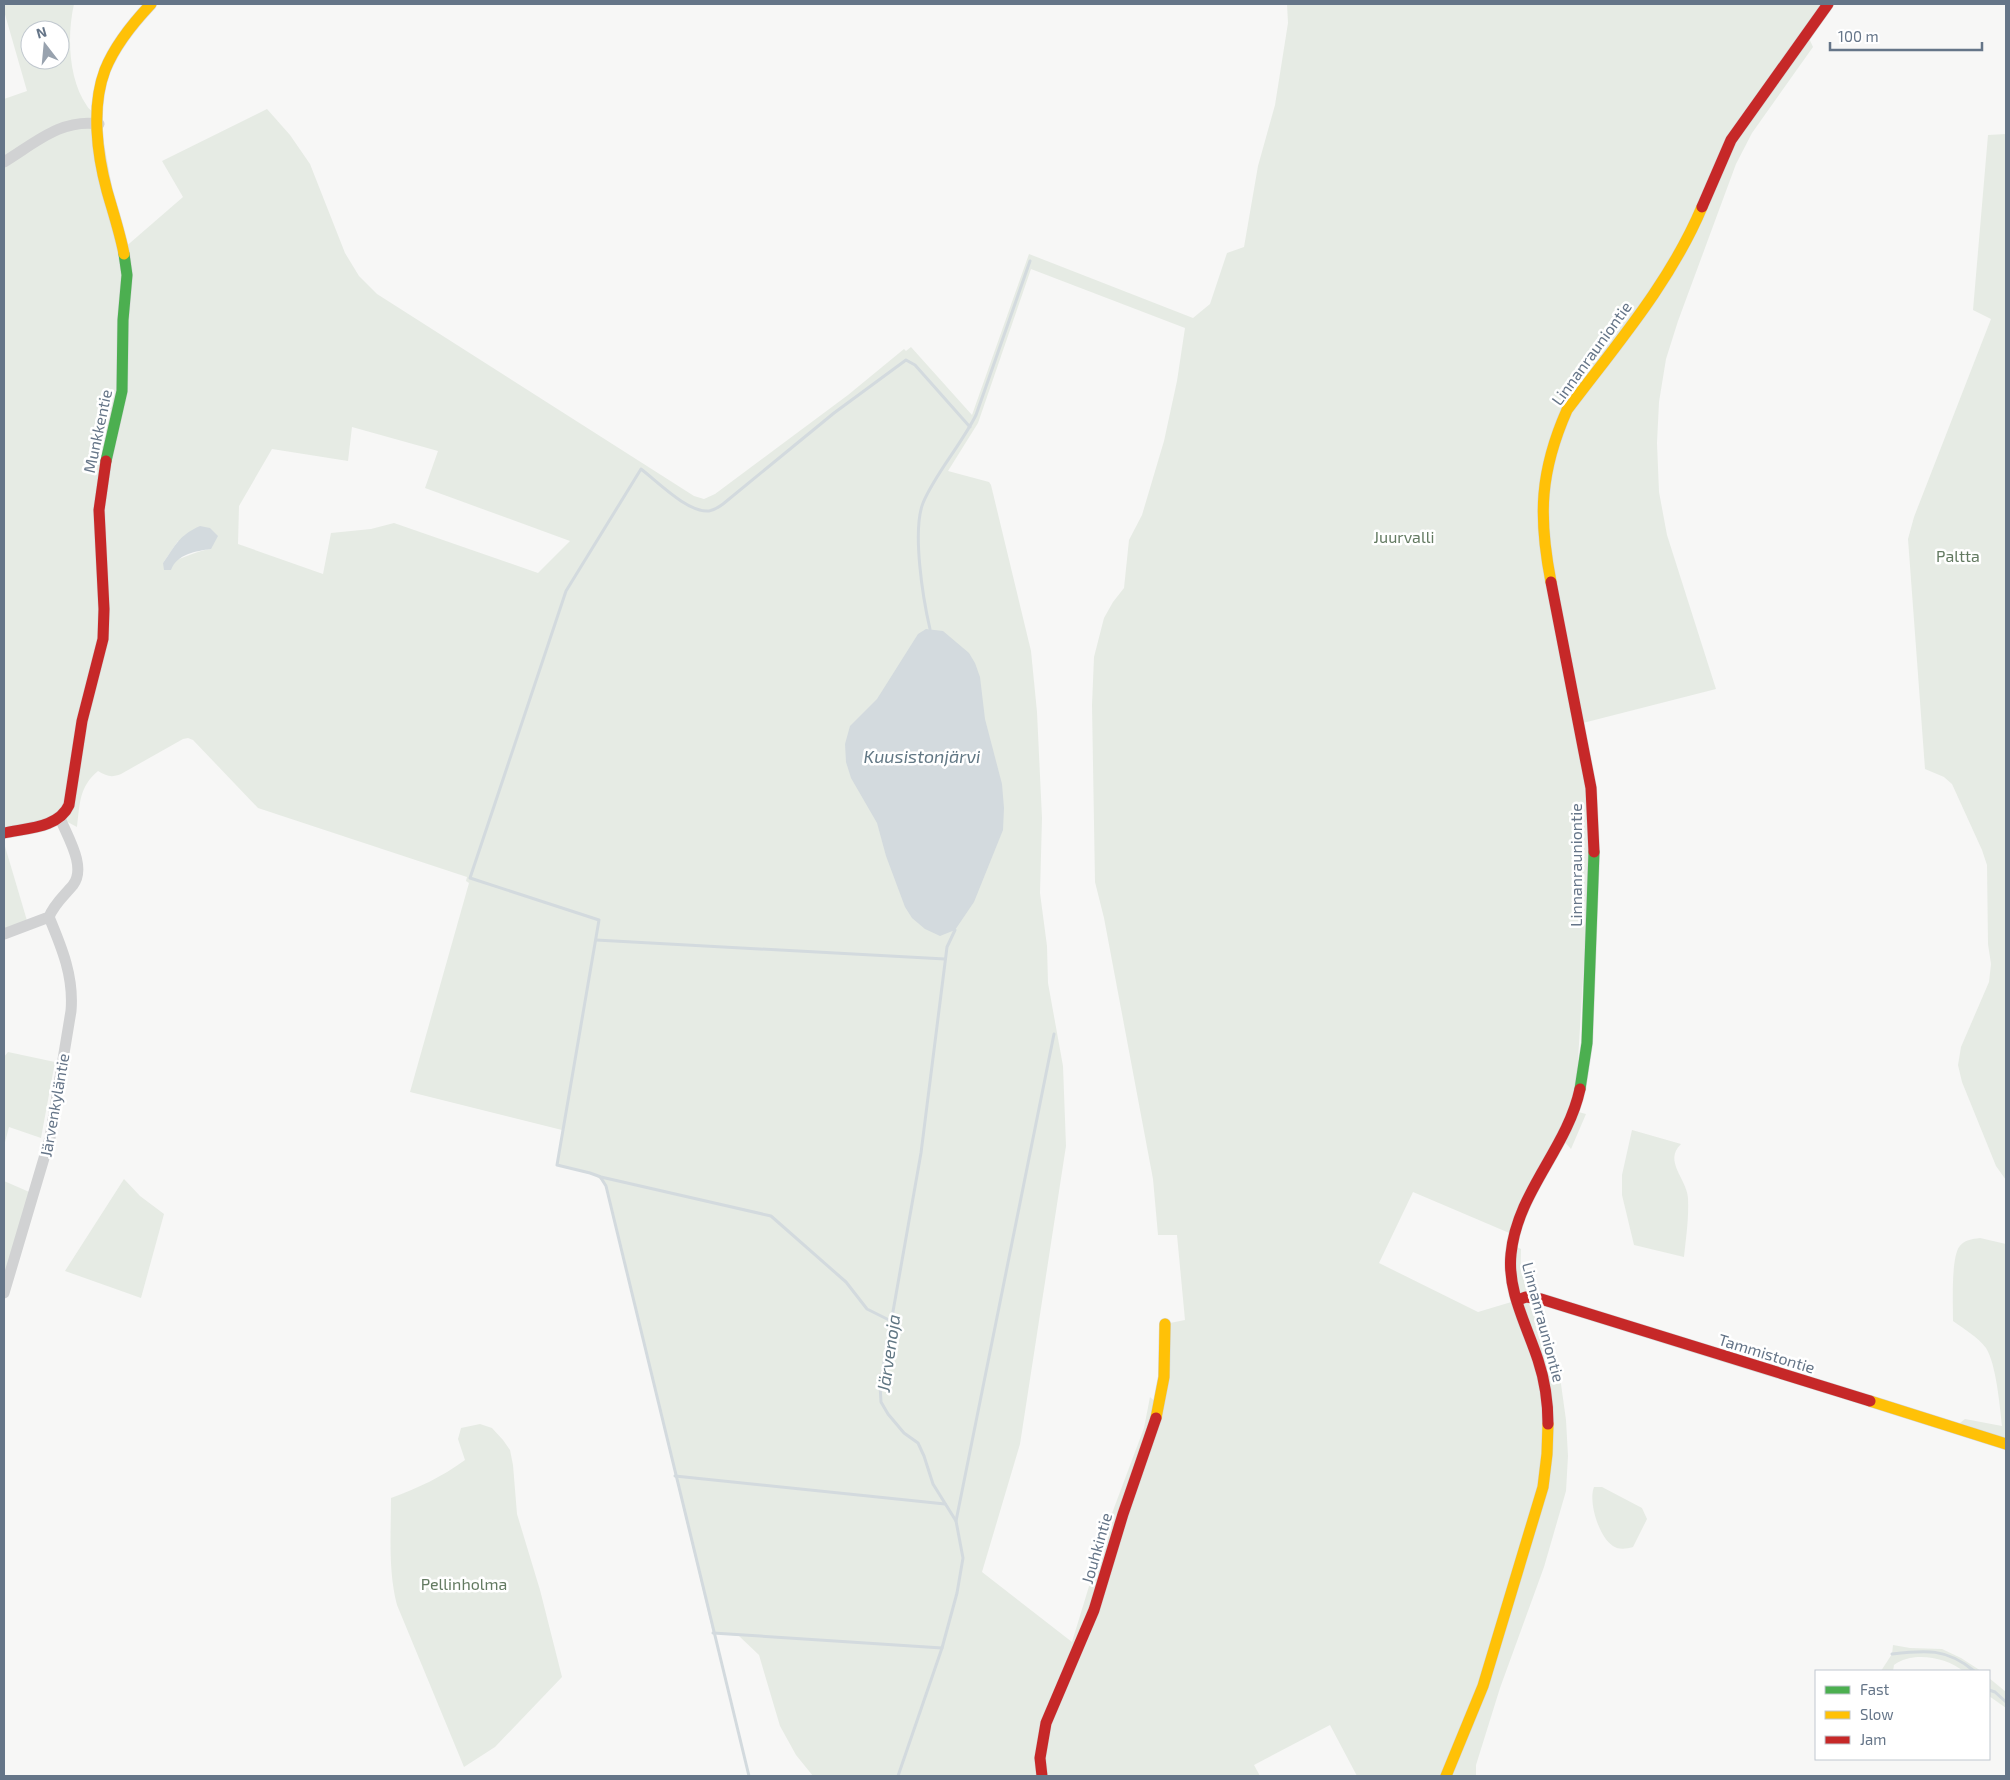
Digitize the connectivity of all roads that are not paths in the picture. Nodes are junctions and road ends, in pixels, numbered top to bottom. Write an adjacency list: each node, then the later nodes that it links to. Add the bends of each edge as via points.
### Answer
1 (151, 4): 3 (street, Munkkentie, via 122,39 104,72)
2 (1828, 4): 10 (street, Linnanrauniontie, via 1731,140 1680,254 1665,280 1568,410 1548,460 1542,498 1543,538 1591,788 1593,881 1583,1078 1562,1139 1525,1201 1516,1224 1510,1255)
3 (99, 124): 4 (street, via 86,122 62,127); 5 (street, Munkkentie, via 102,169 127,276 123,318 124,374 100,493 99,540 105,612 103,636 80,733 69,805)
4 (6, 158)
5 (60, 818): 6 (street); 7 (street, via 75,854 78,877)
6 (4, 833)
7 (49, 917): 8 (street); 9 (street, Järvenkyläntie, via 68,968 72,997 50,1138)
8 (4, 934)
9 (4, 1292)
10 (1518, 1300): 12 (street, Tammistontie, via 1541,1299); 14 (street, Linnanrauniontie, via 1546,1393 1549,1455 1534,1520 1495,1649)
11 (1165, 1324): 13 (street, Jouhkintie, via 1168,1352 1165,1380 1153,1432 1123,1513 1098,1602 1052,1702 1042,1733)
12 (2006, 1444)
13 (1042, 1776)
14 (1446, 1776)

